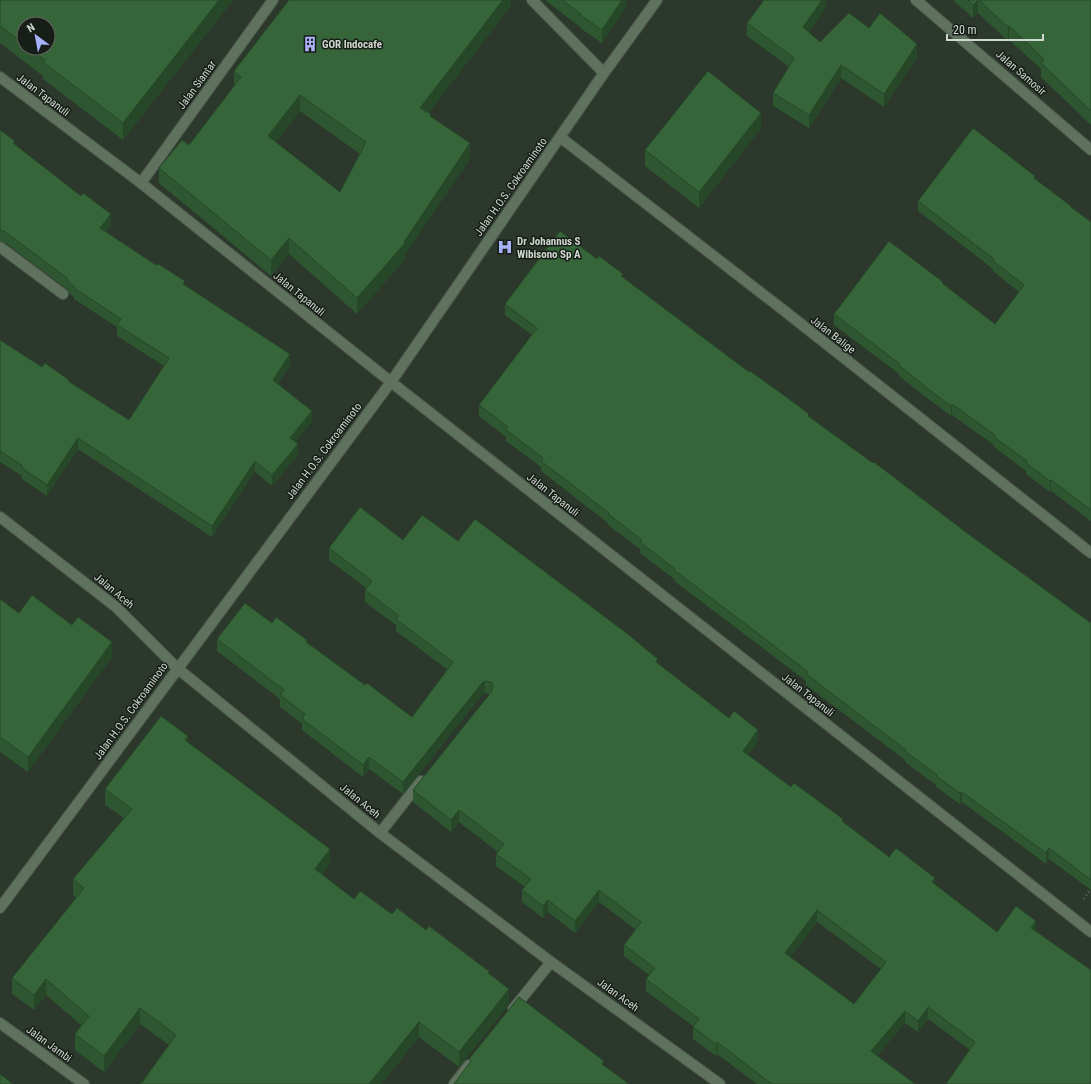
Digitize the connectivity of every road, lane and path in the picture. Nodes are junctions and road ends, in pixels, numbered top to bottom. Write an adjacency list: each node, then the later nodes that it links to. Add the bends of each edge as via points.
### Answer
1 (273, 0): 9 (street, Jalan Siantar)
2 (532, 0): 5 (street)
3 (657, 0): 5 (street, Jalan H.O.S. Cokroaminoto)
4 (916, 0): 8 (street, Jalan Samosir)
5 (604, 73): 7 (street, Jalan H.O.S. Cokroaminoto)
6 (0, 77): 9 (street, Jalan Tapanuli)
7 (560, 138): 12 (street, Jalan H.O.S. Cokroaminoto); 14 (street, Jalan Balige)
8 (1091, 150)
9 (141, 183): 12 (street, Jalan Tapanuli)
10 (0, 247): 11 (street)
11 (63, 294)
12 (391, 382): 15 (street, Jalan H.O.S. Cokroaminoto); 19 (street, Jalan Tapanuli)
13 (0, 517): 15 (street, Jalan Aceh, via 116,607)
14 (1091, 553)
15 (177, 668): 17 (street, Jalan Aceh); 18 (street, Jalan H.O.S. Cokroaminoto)
16 (429, 772): 17 (street)
17 (380, 833): 20 (street, Jalan Aceh)
18 (0, 908)
19 (1091, 932)
20 (550, 962): 21 (street); 26 (street, Jalan Aceh)
21 (507, 1017)
22 (0, 1023): 24 (street, Jalan Jambi)
23 (473, 1060): 25 (street)
24 (84, 1084)
25 (454, 1084)
26 (720, 1084)

